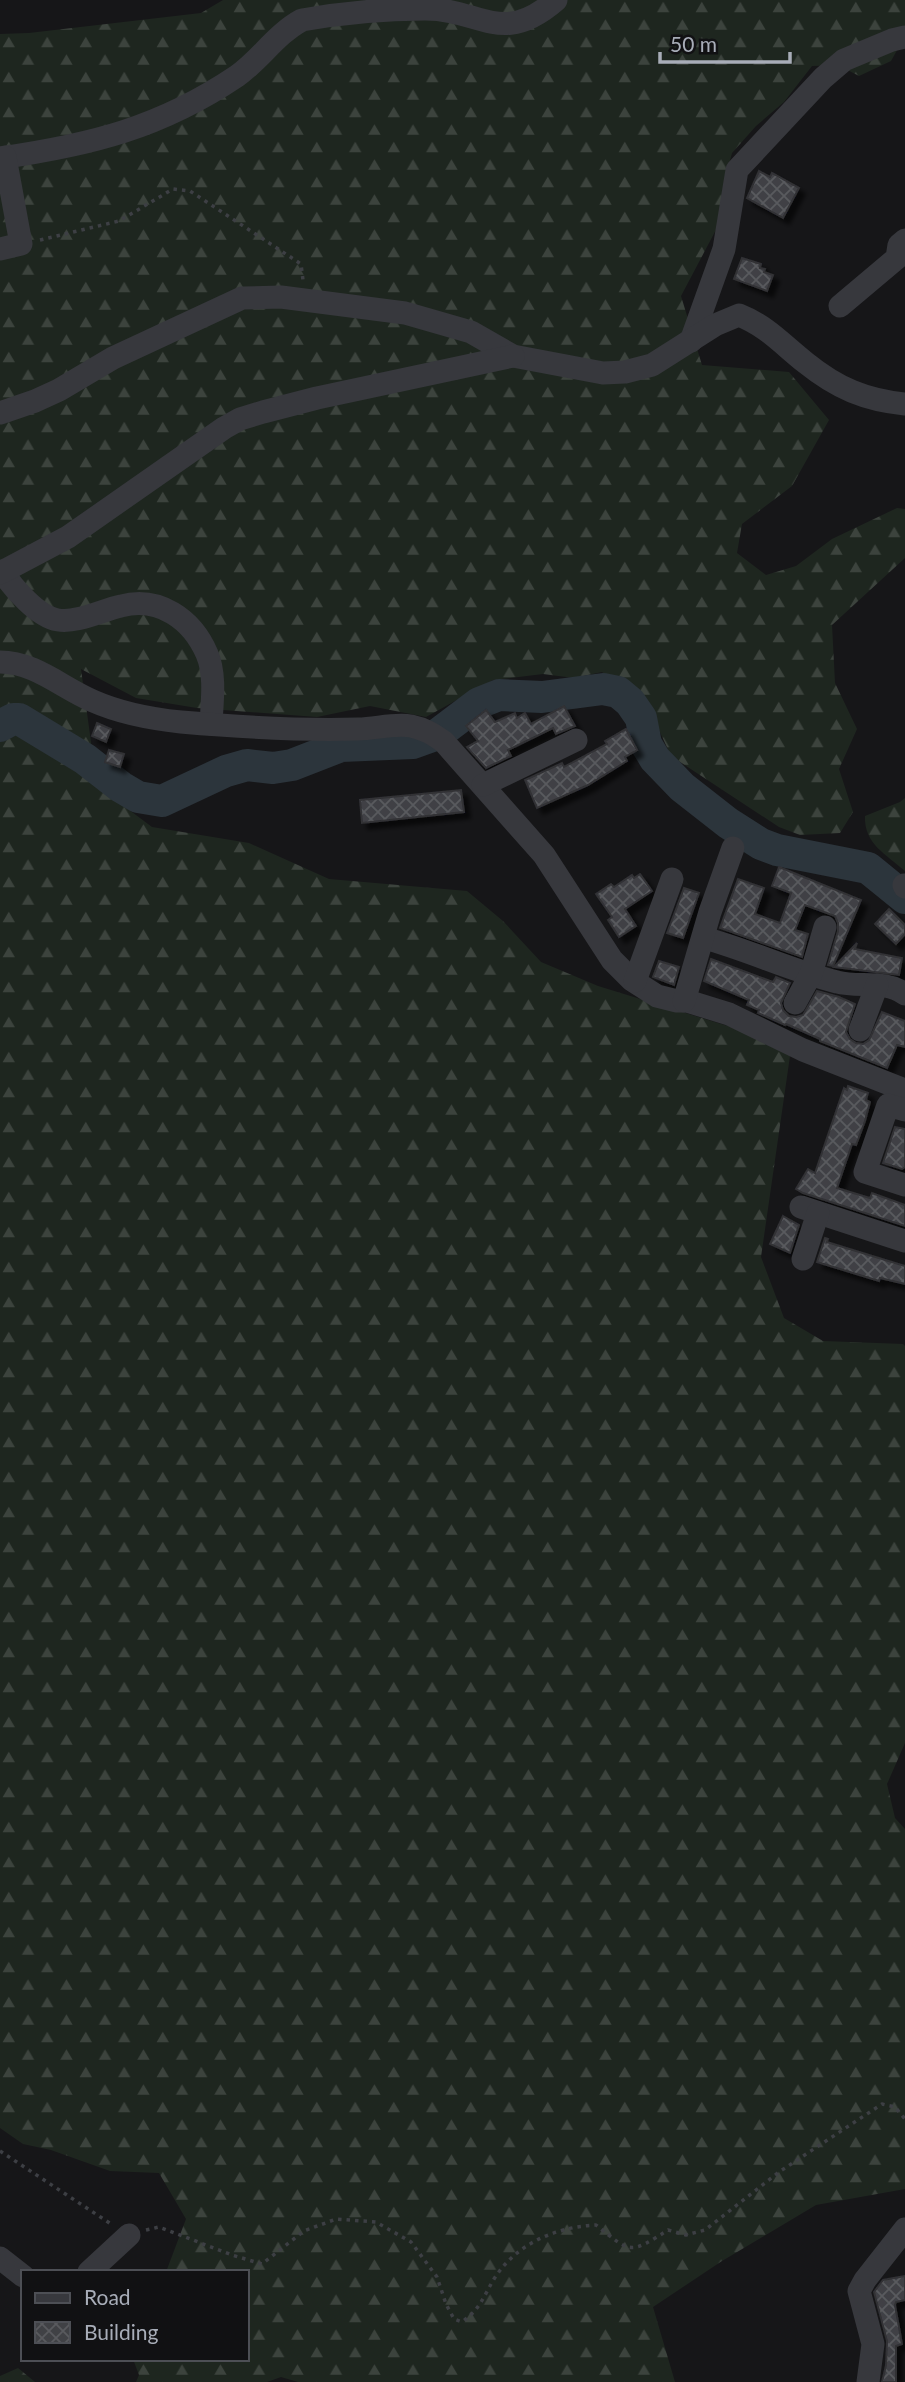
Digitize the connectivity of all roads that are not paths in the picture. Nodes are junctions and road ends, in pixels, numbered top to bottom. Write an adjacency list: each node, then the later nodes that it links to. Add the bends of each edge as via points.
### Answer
1 (556, 0): 3 (street, via 513,24 428,9 302,20 238,75 167,116 102,140)
2 (905, 37): 7 (street, via 844,60 737,170 724,249)
3 (2, 158): 5 (street)
4 (905, 240): 6 (street, via 897,258)
5 (11, 246)
6 (840, 306)
7 (691, 341): 8 (street, via 652,365 625,372 603,373); 9 (street, via 740,316 773,334 839,387)
8 (513, 356): 10 (street, via 471,332 432,320 373,307 252,297 231,302 113,358 59,390); 11 (street, via 240,419 68,537)
9 (905, 404)
10 (0, 413)
11 (1, 572): 13 (street, via 22,596 56,620 149,604 179,616 208,655)
12 (0, 662): 13 (street, via 38,672 94,702 139,716)
13 (211, 724): 15 (street, via 358,729 407,725 427,730 444,742)
14 (576, 740): 15 (street)
15 (483, 785): 21 (street, via 544,855 612,960)
16 (733, 848): 19 (street)
17 (672, 879): 21 (street)
18 (825, 927): 20 (street)
19 (704, 938): 20 (street); 24 (street)
20 (811, 974): 22 (street, via 841,983); 25 (street)
21 (635, 981): 24 (street, via 657,996)
22 (877, 985): 23 (street, via 895,987); 26 (street)
23 (905, 994)
24 (684, 1001): 27 (street, via 729,1014 803,1050)
25 (795, 1003)
26 (860, 1030)
27 (905, 1090)
28 (905, 1110): 29 (street, via 888,1105 865,1171)
29 (905, 1185)
30 (905, 1241): 31 (street, via 810,1210)
31 (803, 1259)
32 (905, 2229): 34 (street)
33 (129, 2235): 36 (street)
34 (896, 2252): 38 (street, via 859,2291 873,2344)
35 (0, 2258): 37 (street)
36 (91, 2270)
37 (21, 2274)
38 (868, 2382)

